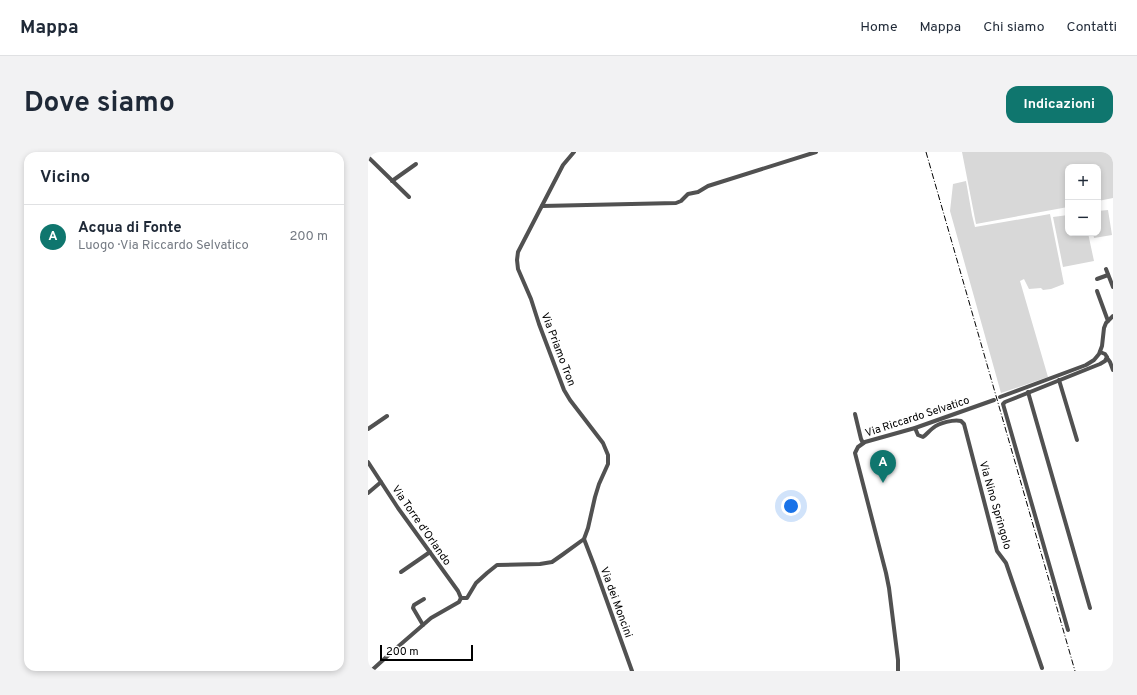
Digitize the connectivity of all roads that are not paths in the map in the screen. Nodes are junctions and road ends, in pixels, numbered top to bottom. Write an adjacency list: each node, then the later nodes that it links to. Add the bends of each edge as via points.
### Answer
1 (574, 152): 7 (street, Via Priamo Tron, via 563,165)
2 (816, 152): 7 (street, via 708,186 688,194 676,203)
3 (368, 157): 5 (street)
4 (416, 164): 5 (street)
5 (392, 181): 6 (street)
6 (409, 197)
7 (542, 206): 31 (street, Via Priamo Tron, via 518,252 518,269 564,390 604,443 608,455 608,464 599,484)
8 (1106, 269): 9 (street)
9 (1108, 275): 10 (street); 11 (street)
10 (1097, 279)
11 (1113, 287)
12 (1097, 291): 14 (street)
13 (1113, 316): 14 (street)
14 (1108, 321): 15 (street, via 1103,330)
15 (1100, 352): 16 (street, via 1106,354); 20 (street, via 1086,366)
16 (1107, 358): 17 (street); 18 (street, via 1100,364)
17 (1113, 370)
18 (1059, 380): 19 (street); 26 (street)
19 (1028, 392): 36 (street); 38 (street, via 1004,402 1003,405)
20 (1000, 398)
21 (994, 400): 24 (street, Via Riccardo Selvatico)
22 (855, 414): 27 (street)
23 (387, 416): 25 (street)
24 (915, 428): 27 (street, Via Riccardo Selvatico); 39 (street, Via Nino Springolo, via 918,435 923,437 933,427 948,422 960,420 964,425 997,551 1006,563)
25 (368, 429)
26 (1077, 440)
27 (863, 443): 42 (street, Via Riccardo Selvatico, via 855,453 888,580)
28 (368, 462): 29 (street, Via Torre d'Orlando)
29 (381, 482): 30 (street); 32 (street, Via Torre d'Orlando)
30 (368, 493)
31 (584, 539): 35 (street, via 552,562 497,565 476,583 468,596); 41 (street, Via dei Moncini)
32 (430, 552): 33 (street); 35 (street, Via Torre d'Orlando)
33 (401, 572)
34 (424, 599): 37 (street, via 413,608)
35 (460, 599): 37 (street)
36 (1090, 608)
37 (423, 625): 40 (street)
38 (1068, 630)
39 (1042, 668)
40 (372, 671)
41 (632, 671)
42 (898, 671)

